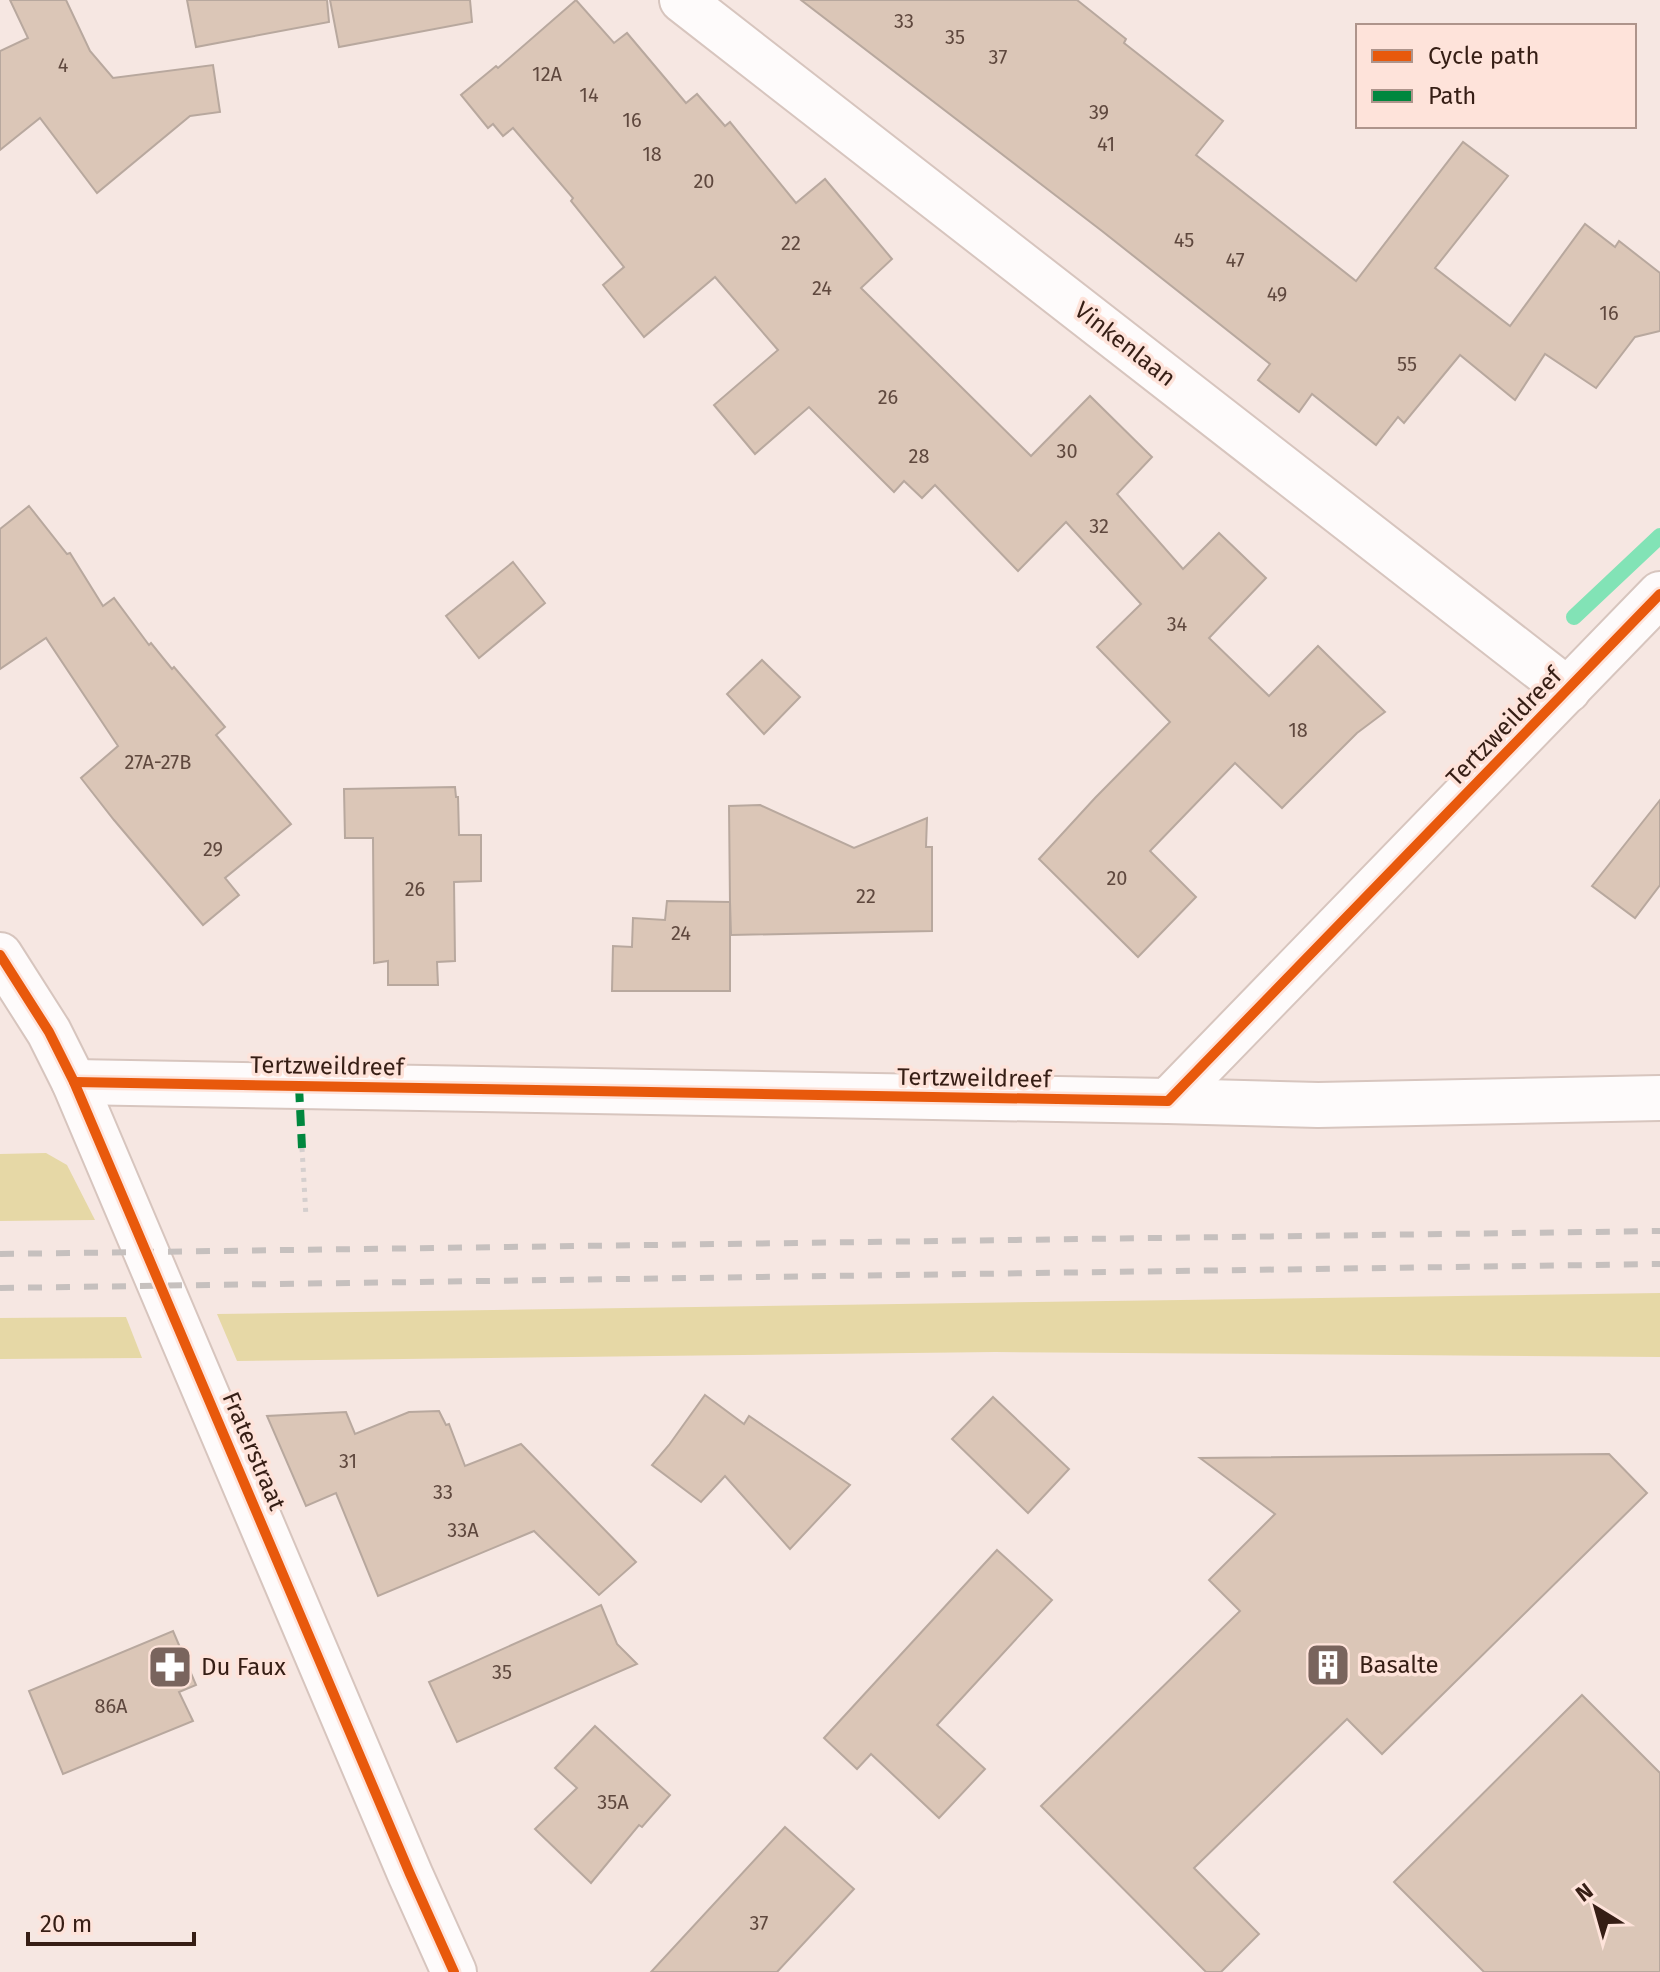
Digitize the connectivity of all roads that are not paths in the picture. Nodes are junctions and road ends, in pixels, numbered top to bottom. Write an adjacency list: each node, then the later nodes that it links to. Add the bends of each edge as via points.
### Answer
1 (682, 0): 3 (street, Vinkenlaan)
2 (1660, 594): 3 (street, Tertzweildreef)
3 (1568, 690): 7 (street, Tertzweildreef)
4 (0, 955): 5 (street, Fraterstraat)
5 (74, 1082): 7 (street, Tertzweildreef); 8 (street, Fraterstraat)
6 (1660, 1098): 7 (street, Tertzweildreef, via 1318,1105)
7 (1168, 1101)
8 (454, 1972)

